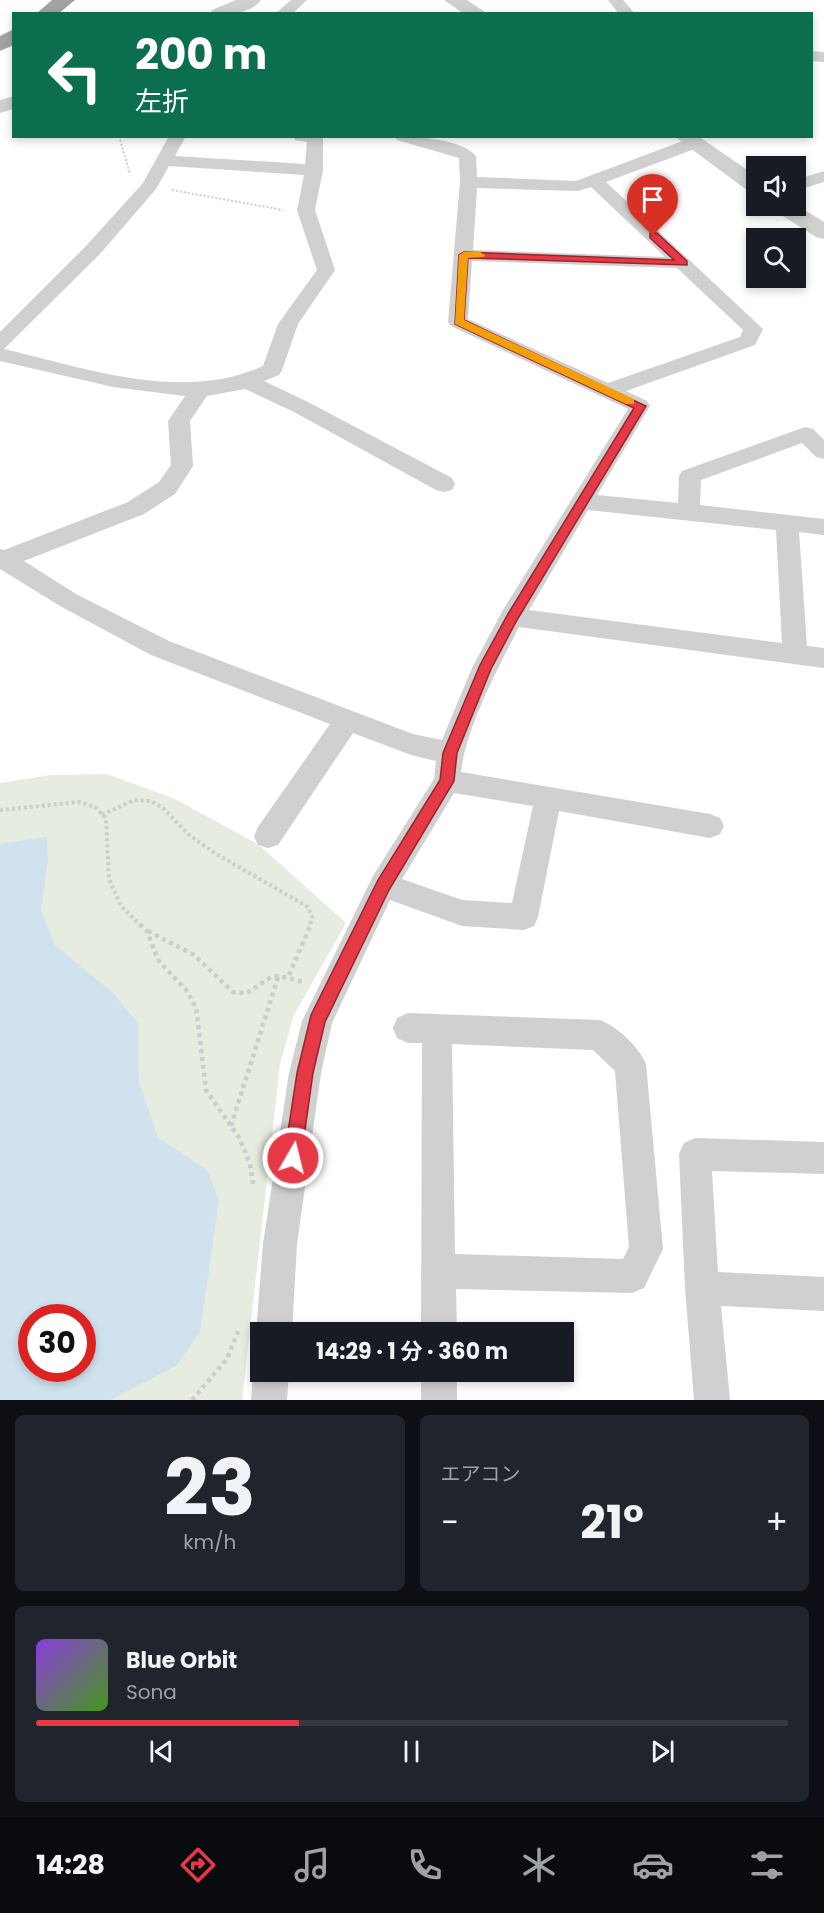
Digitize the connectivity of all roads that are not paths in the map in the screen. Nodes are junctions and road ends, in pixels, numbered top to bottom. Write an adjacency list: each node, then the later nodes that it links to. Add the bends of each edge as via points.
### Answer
1 (65, 0): 6 (highway)
2 (252, 0): 7 (street)
3 (300, 0): 8 (street)
4 (453, 0): 9 (street)
5 (615, 0): 10 (street)
6 (48, 12)
7 (224, 12)
8 (285, 12)
9 (475, 12)
10 (626, 12)
11 (177, 138): 15 (street)
12 (316, 138): 16 (street)
13 (410, 138): 20 (street, via 467,156)
14 (689, 140): 18 (street); 19 (street)
15 (164, 161): 16 (street); 26 (street, via 147,189 93,250)
16 (314, 170): 28 (street, via 306,210 326,270 288,324 272,370)
17 (824, 176): 21 (street)
18 (746, 179)
19 (594, 180): 20 (street, via 578,186); 25 (street)
20 (469, 182): 24 (street)
21 (806, 182)
22 (799, 216): 23 (street)
23 (824, 232)
24 (464, 255): 25 (street); 30 (street, via 458,322)
25 (683, 263): 30 (street, via 753,329 748,341)
26 (0, 344)
27 (0, 356): 29 (street, via 130,383)
28 (248, 382): 29 (street); 32 (street)
29 (200, 390): 37 (street, via 179,421 182,466 167,488 136,508)
30 (607, 391): 33 (street, via 640,406)
31 (824, 452): 34 (street, via 805,434 690,476)
32 (444, 484)
33 (582, 501): 34 (street); 38 (street)
34 (689, 512): 35 (street)
35 (787, 524): 36 (street); 39 (street)
36 (824, 527)
37 (2, 559): 41 (street, via 68,600 160,648)
38 (512, 617): 39 (street); 42 (street, via 485,668)
39 (795, 654): 40 (street)
40 (824, 658)
41 (348, 719): 42 (street, via 411,744); 46 (street)
42 (450, 753): 43 (street)
43 (447, 781): 44 (street); 47 (street)
44 (548, 797): 45 (street); 47 (street, via 524,917 462,913)
45 (710, 826)
46 (268, 836)
47 (383, 885): 52 (street, via 317,1021 305,1073 280,1244)
48 (824, 1158): 50 (street, via 695,1154)
49 (439, 1271): 49 (street, via 423,1028 600,1035 630,1064 646,1249 632,1276); 53 (street)
50 (702, 1288): 51 (street); 58 (street)
51 (824, 1294)
52 (275, 1322)
53 (439, 1322)
54 (270, 1382): 56 (street)
55 (439, 1382): 57 (street)
56 (269, 1400)
57 (439, 1400)
58 (712, 1400)

